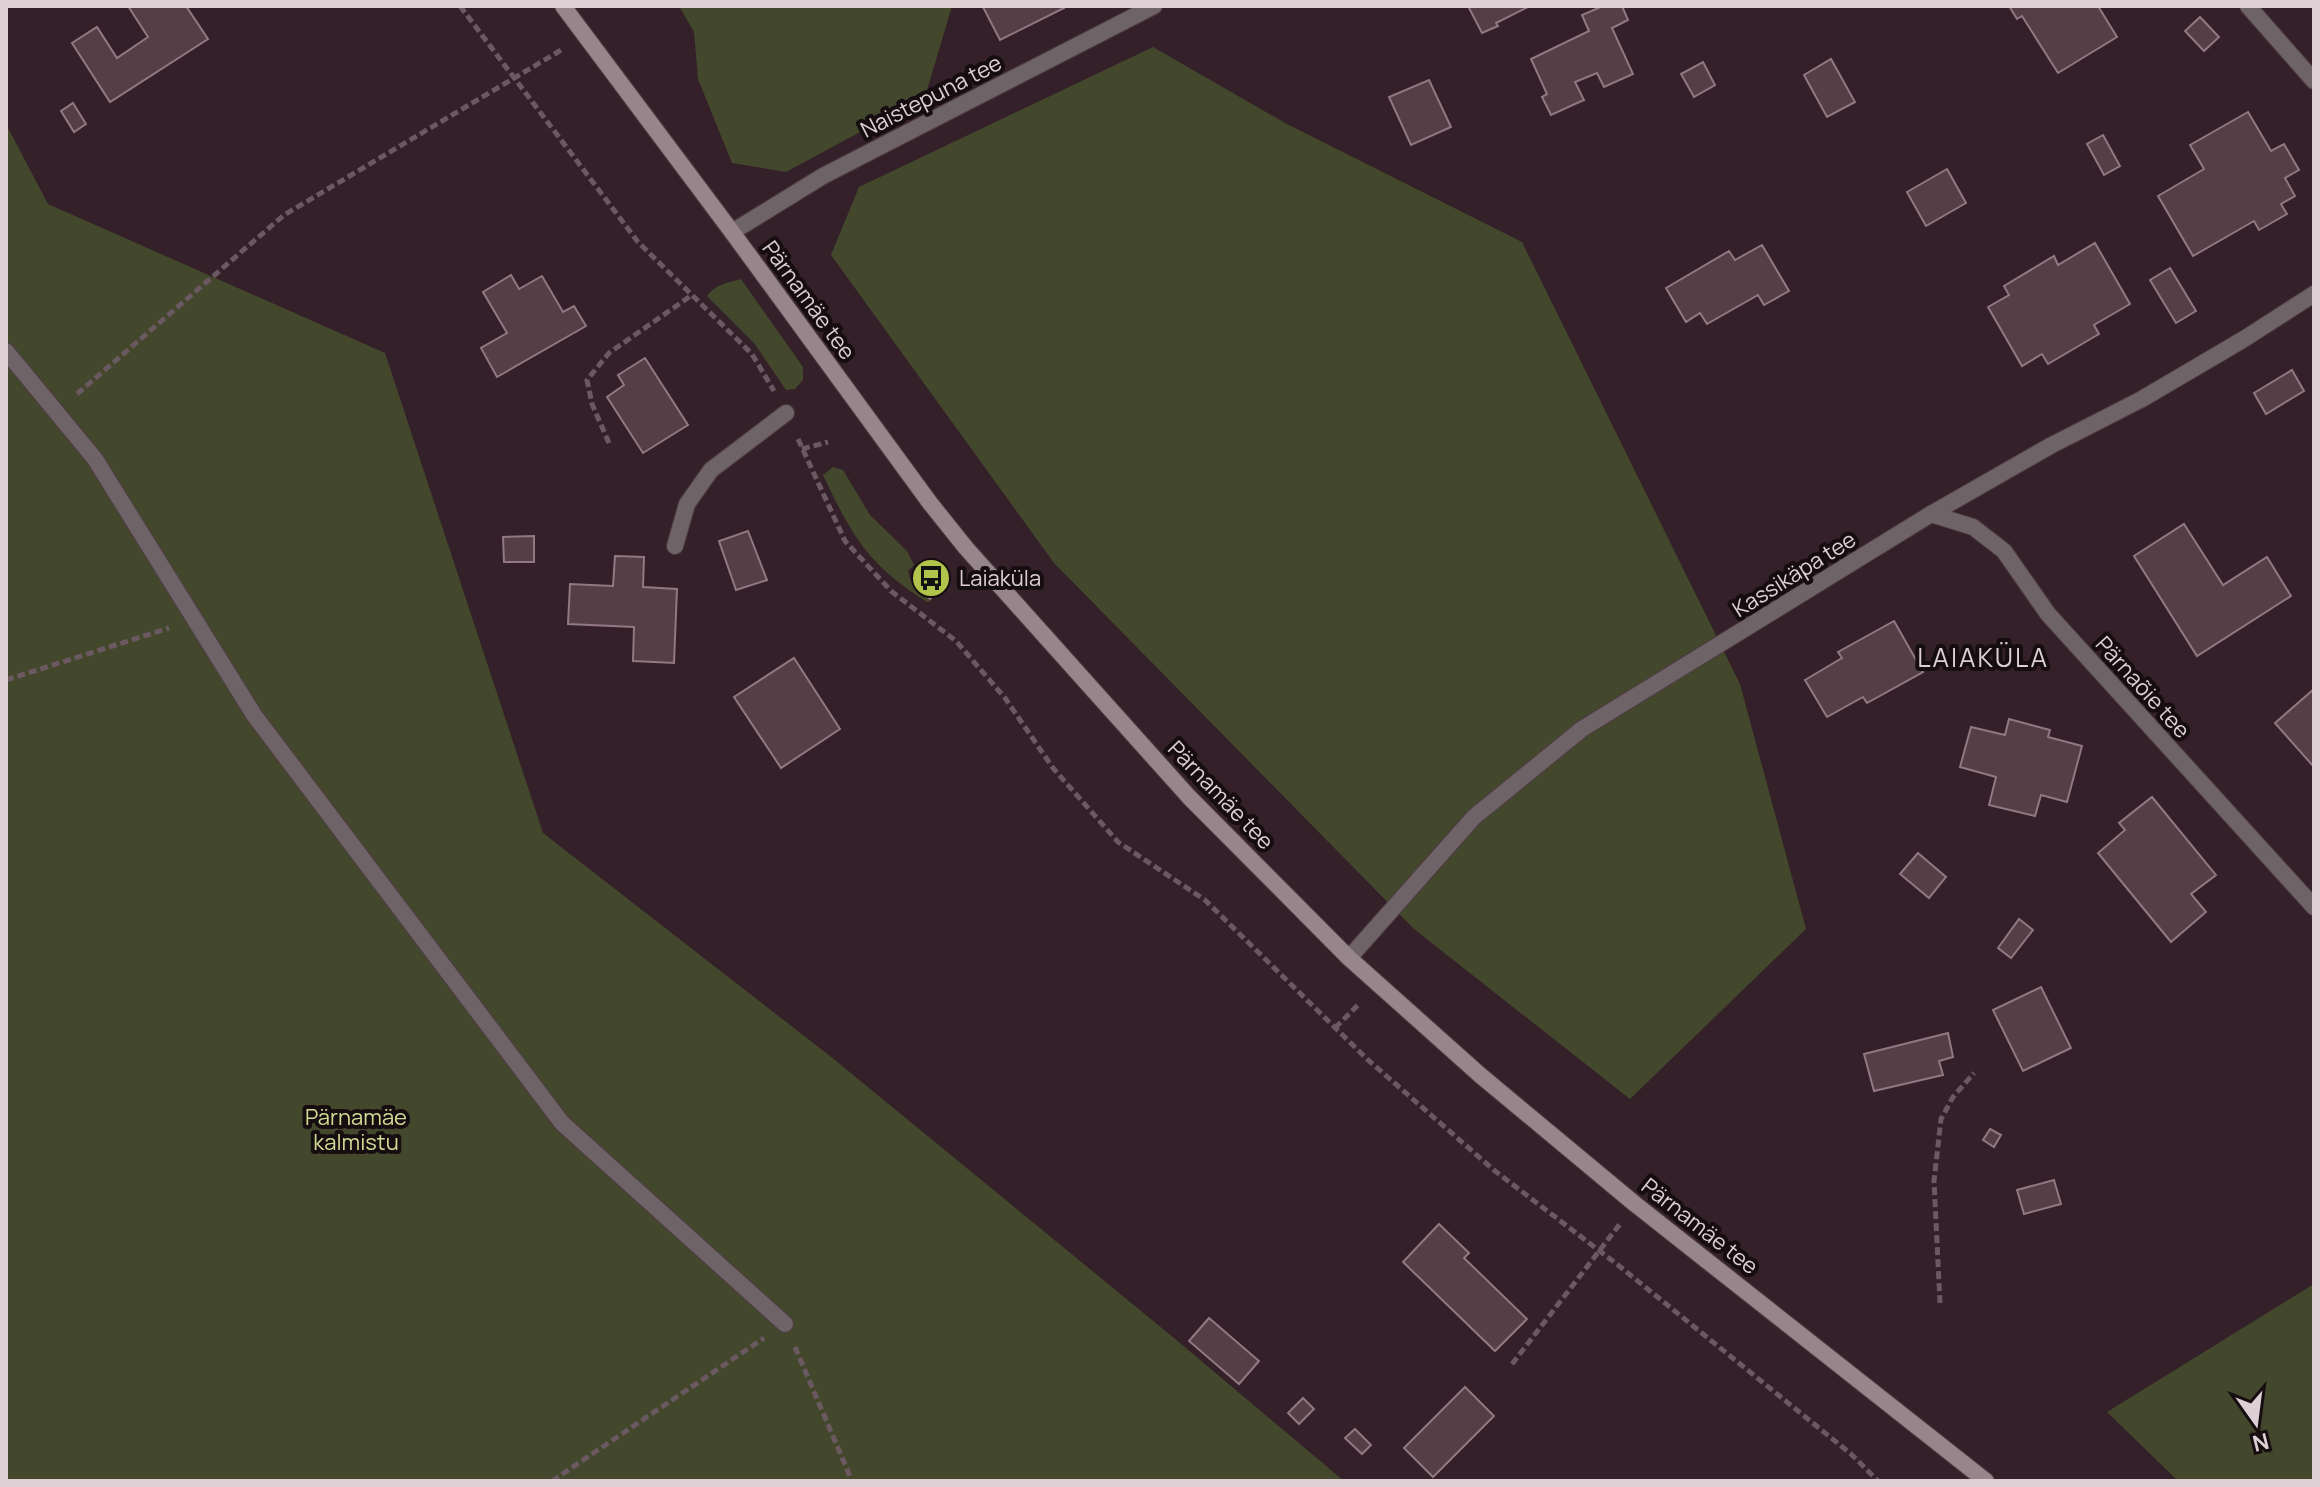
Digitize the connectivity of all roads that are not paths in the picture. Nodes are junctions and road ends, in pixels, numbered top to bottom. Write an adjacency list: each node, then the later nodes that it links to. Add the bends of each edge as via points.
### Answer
1 (563, 6): 5 (main road, Pärnamäe tee)
2 (1154, 6): 5 (street, Naistepuna tee, via 823,176)
3 (2248, 6): 4 (street)
4 (2314, 81)
5 (732, 232): 12 (main road, Pärnamäe tee, via 966,548 1189,797)
6 (2314, 294): 9 (street, Kassikäpa tee, via 2142,399)
7 (6, 351): 13 (street, via 95,459 254,715 562,1123)
8 (786, 413): 10 (street, via 711,470 687,504)
9 (1931, 514): 11 (street, Pärnaõie tee, via 1973,527 2004,551 2048,614); 12 (street, Kassikäpa tee, via 1582,729 1474,817)
10 (675, 546)
11 (2314, 907)
12 (1349, 958): 14 (main road, Pärnamäe tee, via 1635,1204)
13 (785, 1324)
14 (1986, 1481)

